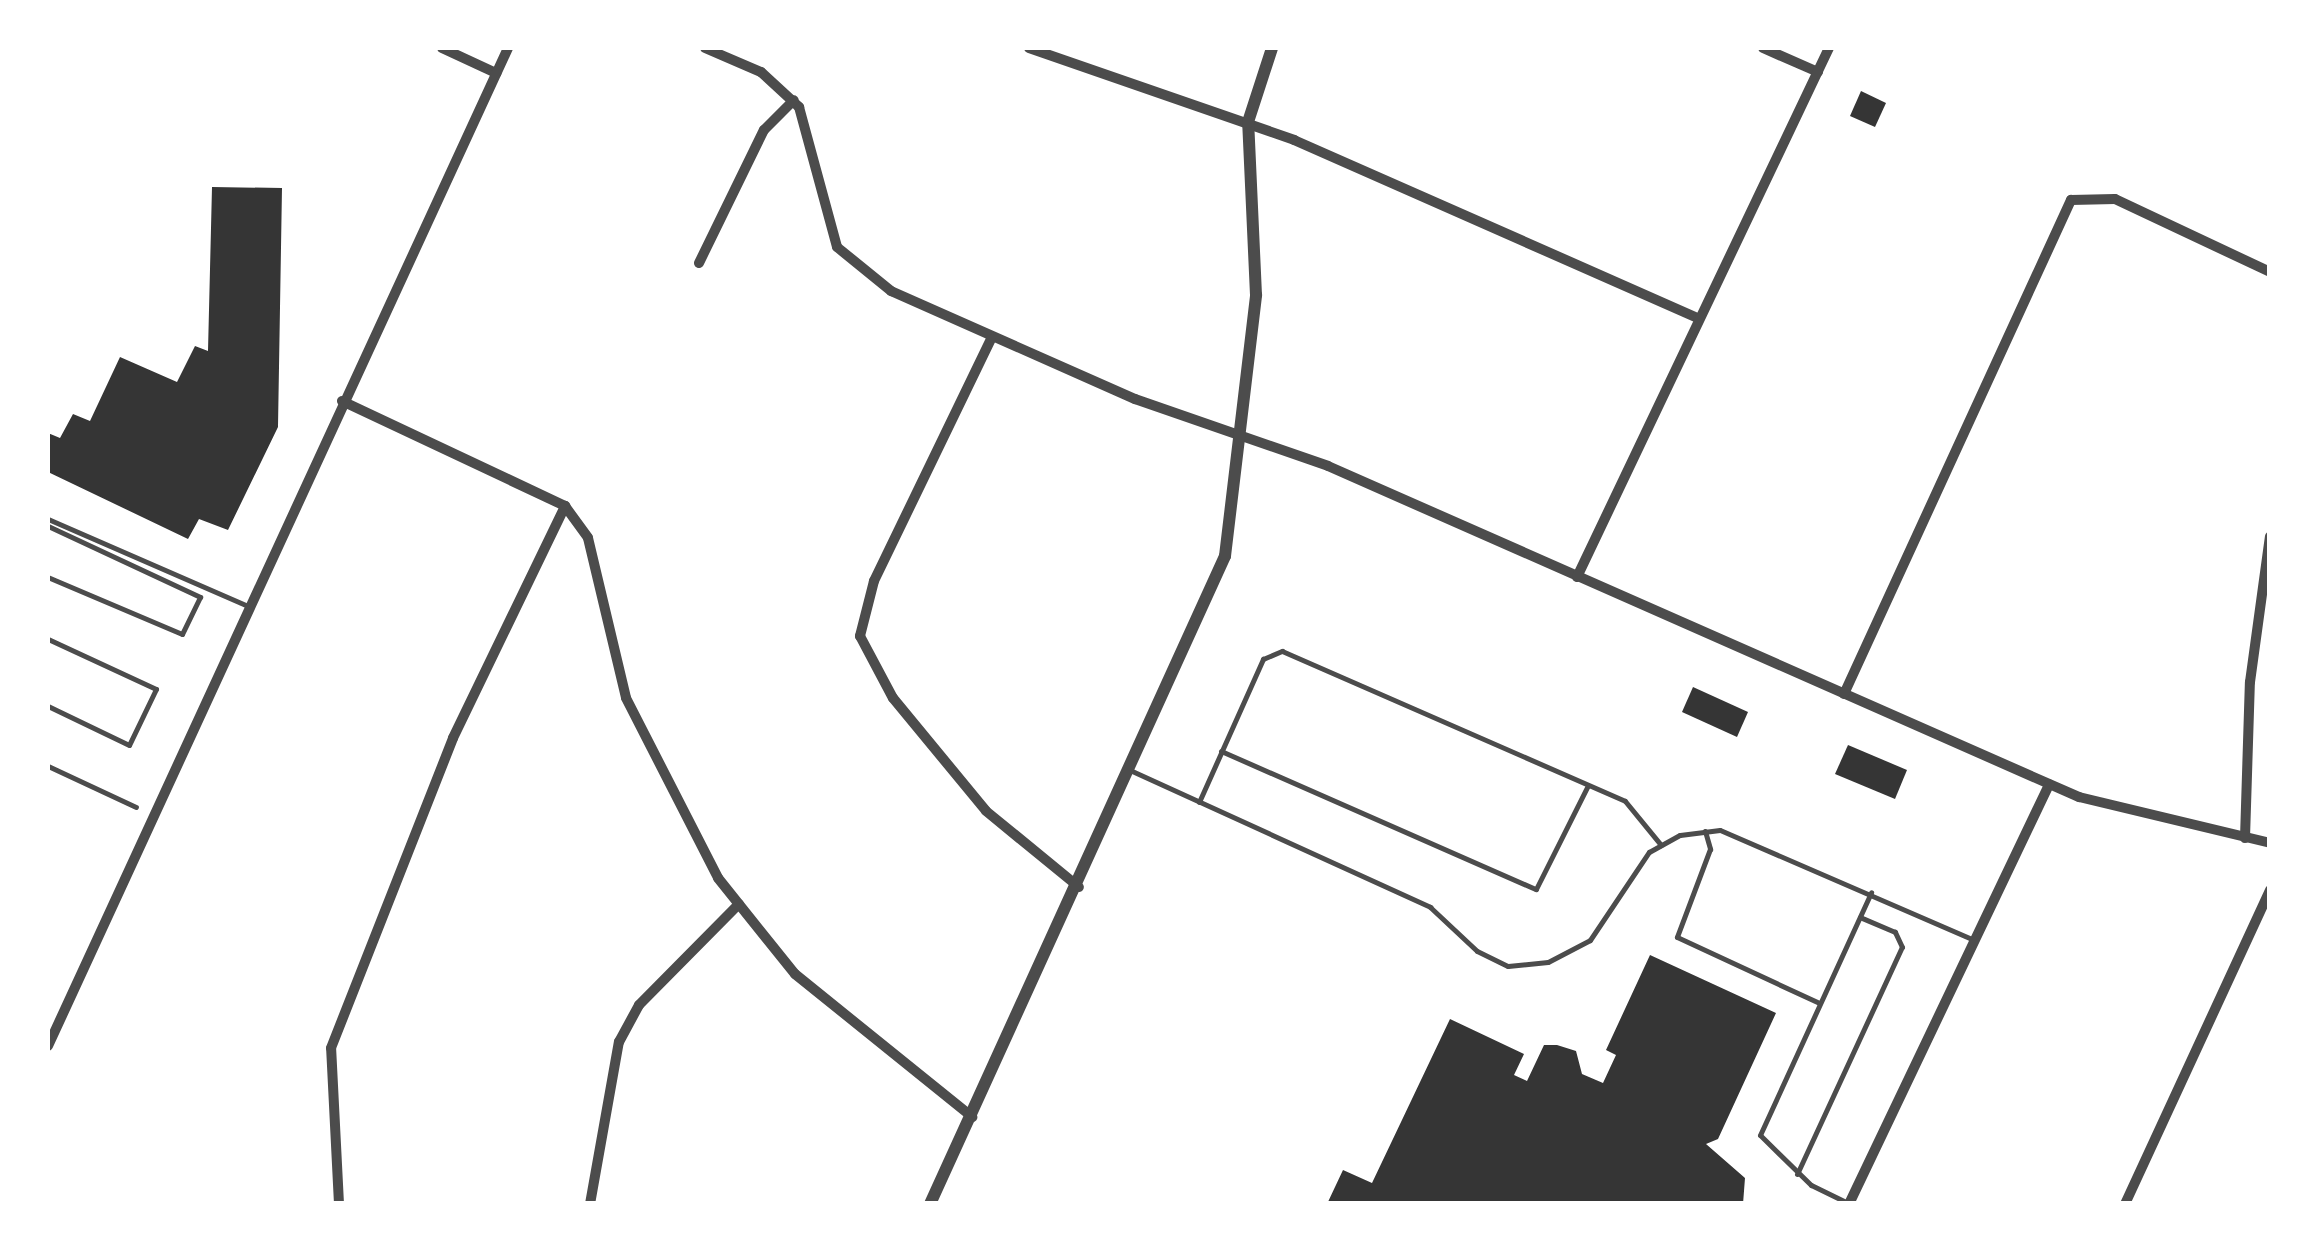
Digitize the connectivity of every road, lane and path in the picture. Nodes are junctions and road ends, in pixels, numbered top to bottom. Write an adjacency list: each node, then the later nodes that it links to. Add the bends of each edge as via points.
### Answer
1 (442, 48): 9 (street)
2 (508, 48): 9 (street)
3 (705, 48): 10 (street, via 760,72)
4 (1029, 48): 11 (street)
5 (1272, 48): 11 (street)
6 (1763, 48): 8 (street)
7 (1829, 48): 8 (street)
8 (1818, 72): 14 (street)
9 (496, 73): 16 (street)
10 (794, 100): 12 (street, via 764,130); 15 (street, via 814,145 838,247 892,291)
11 (1248, 122): 14 (street); 17 (street, via 1256,295)
12 (699, 263)
13 (2270, 272): 25 (street, via 2115,199 2071,200)
14 (1697, 318): 22 (street)
15 (991, 340): 17 (street, via 1135,399); 38 (street, via 874,580 860,636 893,698 986,812)
16 (342, 401): 18 (street); 23 (street)
17 (1243, 430): 22 (street); 29 (street, via 1225,556)
18 (565, 506): 41 (street, via 588,538 626,698 660,777); 48 (street, via 453,738 331,1048)
19 (48, 521): 21 (lane, via 200,597 182,634); 23 (lane)
20 (2270, 536): 35 (street, via 2250,682)
21 (48, 577)
22 (1577, 577): 25 (street)
23 (248, 606): 45 (street)
24 (48, 639): 26 (lane, via 156,690 129,744)
25 (1844, 694): 30 (street)
26 (48, 706)
27 (1221, 751): 31 (lane, via 1263,660 1282,651); 31 (lane, via 1536,888); 32 (lane)
28 (48, 766): 33 (lane)
29 (1132, 771): 32 (lane); 38 (street)
30 (2049, 784): 35 (street); 43 (street)
31 (1588, 785): 37 (lane, via 1640,811)
32 (1199, 802): 37 (lane, via 1430,907 1477,951 1508,966 1548,962 1590,940)
33 (136, 807)
34 (1705, 831): 37 (lane); 40 (lane, via 1756,838); 44 (lane, via 1710,849 1677,937)
35 (2245, 838): 36 (street)
36 (2270, 842)
37 (1661, 845)
38 (1080, 888): 46 (street)
39 (2270, 890): 52 (street)
40 (1871, 892): 42 (lane); 43 (lane)
41 (739, 904): 46 (street, via 794,974 863,1038); 49 (street, via 639,1004 619,1042)
42 (1859, 917): 44 (lane); 47 (lane, via 1895,932 1902,947)
43 (1974, 940): 51 (street)
44 (1819, 1003): 47 (lane, via 1760,1135)
45 (48, 1046)
46 (972, 1117): 50 (street)
47 (1796, 1174): 51 (lane)
48 (339, 1204)
49 (590, 1204)
50 (930, 1204)
51 (1849, 1204)
52 (2125, 1204)

